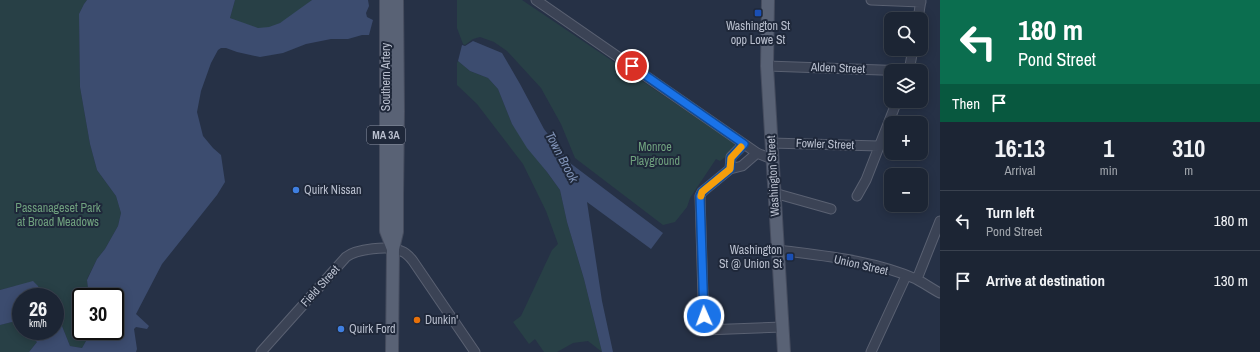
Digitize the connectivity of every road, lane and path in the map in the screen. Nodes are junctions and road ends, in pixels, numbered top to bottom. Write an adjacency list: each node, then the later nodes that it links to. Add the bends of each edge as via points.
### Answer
1 (386, 0): 21 (main road, Southern Artery / MA 3A, via 386,232)
2 (397, 0): 21 (main road, Southern Artery / MA 3A, via 397,197)
3 (536, 0): 12 (street)
4 (768, 0): 8 (main road, Washington Street)
5 (871, 0): 6 (street)
6 (921, 1): 7 (street)
7 (919, 12)
8 (767, 66): 9 (street, Alden Street); 11 (main road, Washington Street)
9 (884, 70)
10 (894, 108): 13 (street)
11 (771, 142): 13 (street, Fowler Street); 15 (main road, Washington Street)
12 (744, 144): 14 (street); 16 (street, via 731,158)
13 (879, 146): 18 (street)
14 (757, 153): 15 (street); 16 (street, via 742,166)
15 (772, 159): 17 (main road, Washington Street)
16 (730, 169): 26 (street, via 700,196 704,330)
17 (774, 193): 19 (street); 22 (main road, Washington Street)
18 (857, 196)
19 (830, 209)
20 (940, 221): 24 (street)
21 (393, 249): 27 (street, Field Street, via 351,253); 28 (main road, Southern Artery / MA 3A); 29 (street, via 401,250 413,261)
22 (778, 250): 23 (street, Union Street, via 841,259 884,268); 26 (main road, Washington Street)
23 (906, 276): 24 (street, Union Street); 31 (street)
24 (916, 279): 25 (street, Union Street)
25 (940, 293)
26 (782, 327): 30 (main road, Washington Street)
27 (261, 352)
28 (392, 352)
29 (475, 352)
30 (784, 352)
31 (871, 352)

